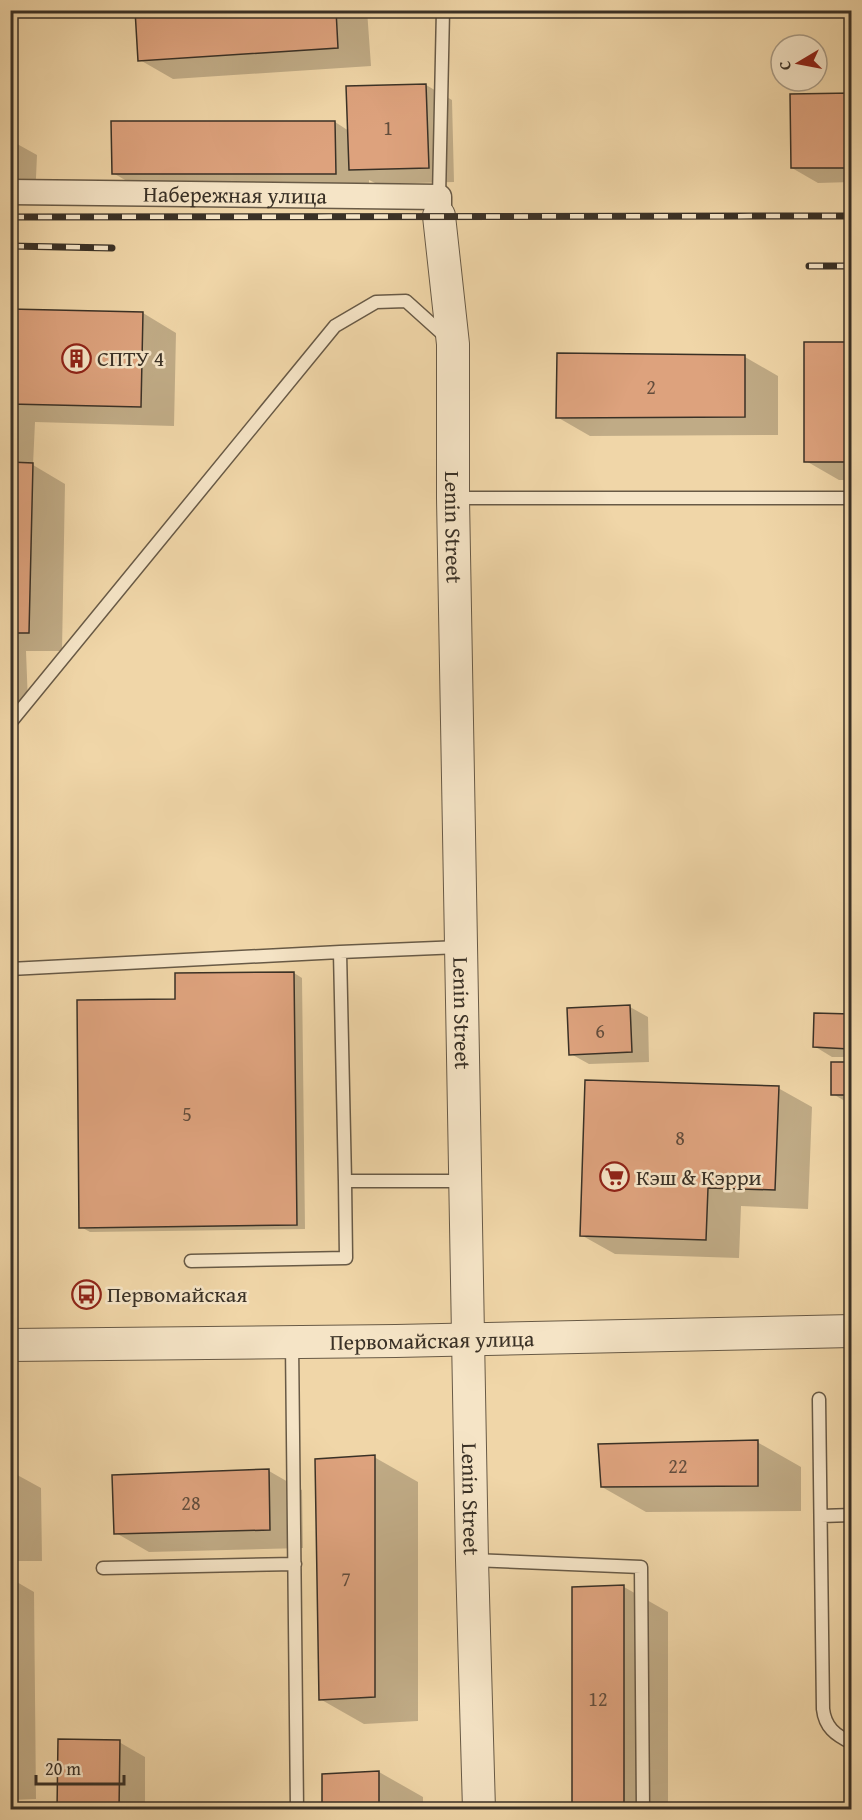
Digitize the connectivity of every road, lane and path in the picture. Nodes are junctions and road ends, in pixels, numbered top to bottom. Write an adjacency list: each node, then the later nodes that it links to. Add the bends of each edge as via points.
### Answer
1 (443, 10): 3 (lane)
2 (10, 192): 3 (street, Набережная улица)
3 (439, 206): 4 (street, Lenin Street)
4 (453, 344): 5 (street, Lenin Street); 7 (lane, via 406,301 376,302 335,326)
5 (453, 498): 6 (lane); 8 (street, Lenin Street)
6 (852, 498)
7 (10, 723)
8 (462, 947): 9 (lane); 12 (street, Lenin Street)
9 (340, 952): 10 (lane); 11 (lane)
10 (10, 969)
11 (345, 1181): 12 (lane); 13 (lane, via 346,1257)
12 (466, 1181): 15 (street, Lenin Street)
13 (191, 1261)
14 (852, 1331): 15 (street, Первомайская улица)
15 (469, 1339): 16 (street, Первомайская улица); 21 (street, Lenin Street)
16 (292, 1341): 17 (street, Первомайская улица); 22 (lane)
17 (10, 1346)
18 (819, 1399): 20 (lane)
19 (852, 1515): 20 (lane)
20 (821, 1516): 24 (lane, via 824,1715 830,1729)
21 (472, 1560): 26 (street, Lenin Street); 27 (lane, via 641,1567)
22 (294, 1564): 23 (lane); 25 (lane)
23 (103, 1568)
24 (852, 1743)
25 (297, 1809)
26 (479, 1809)
27 (643, 1809)

